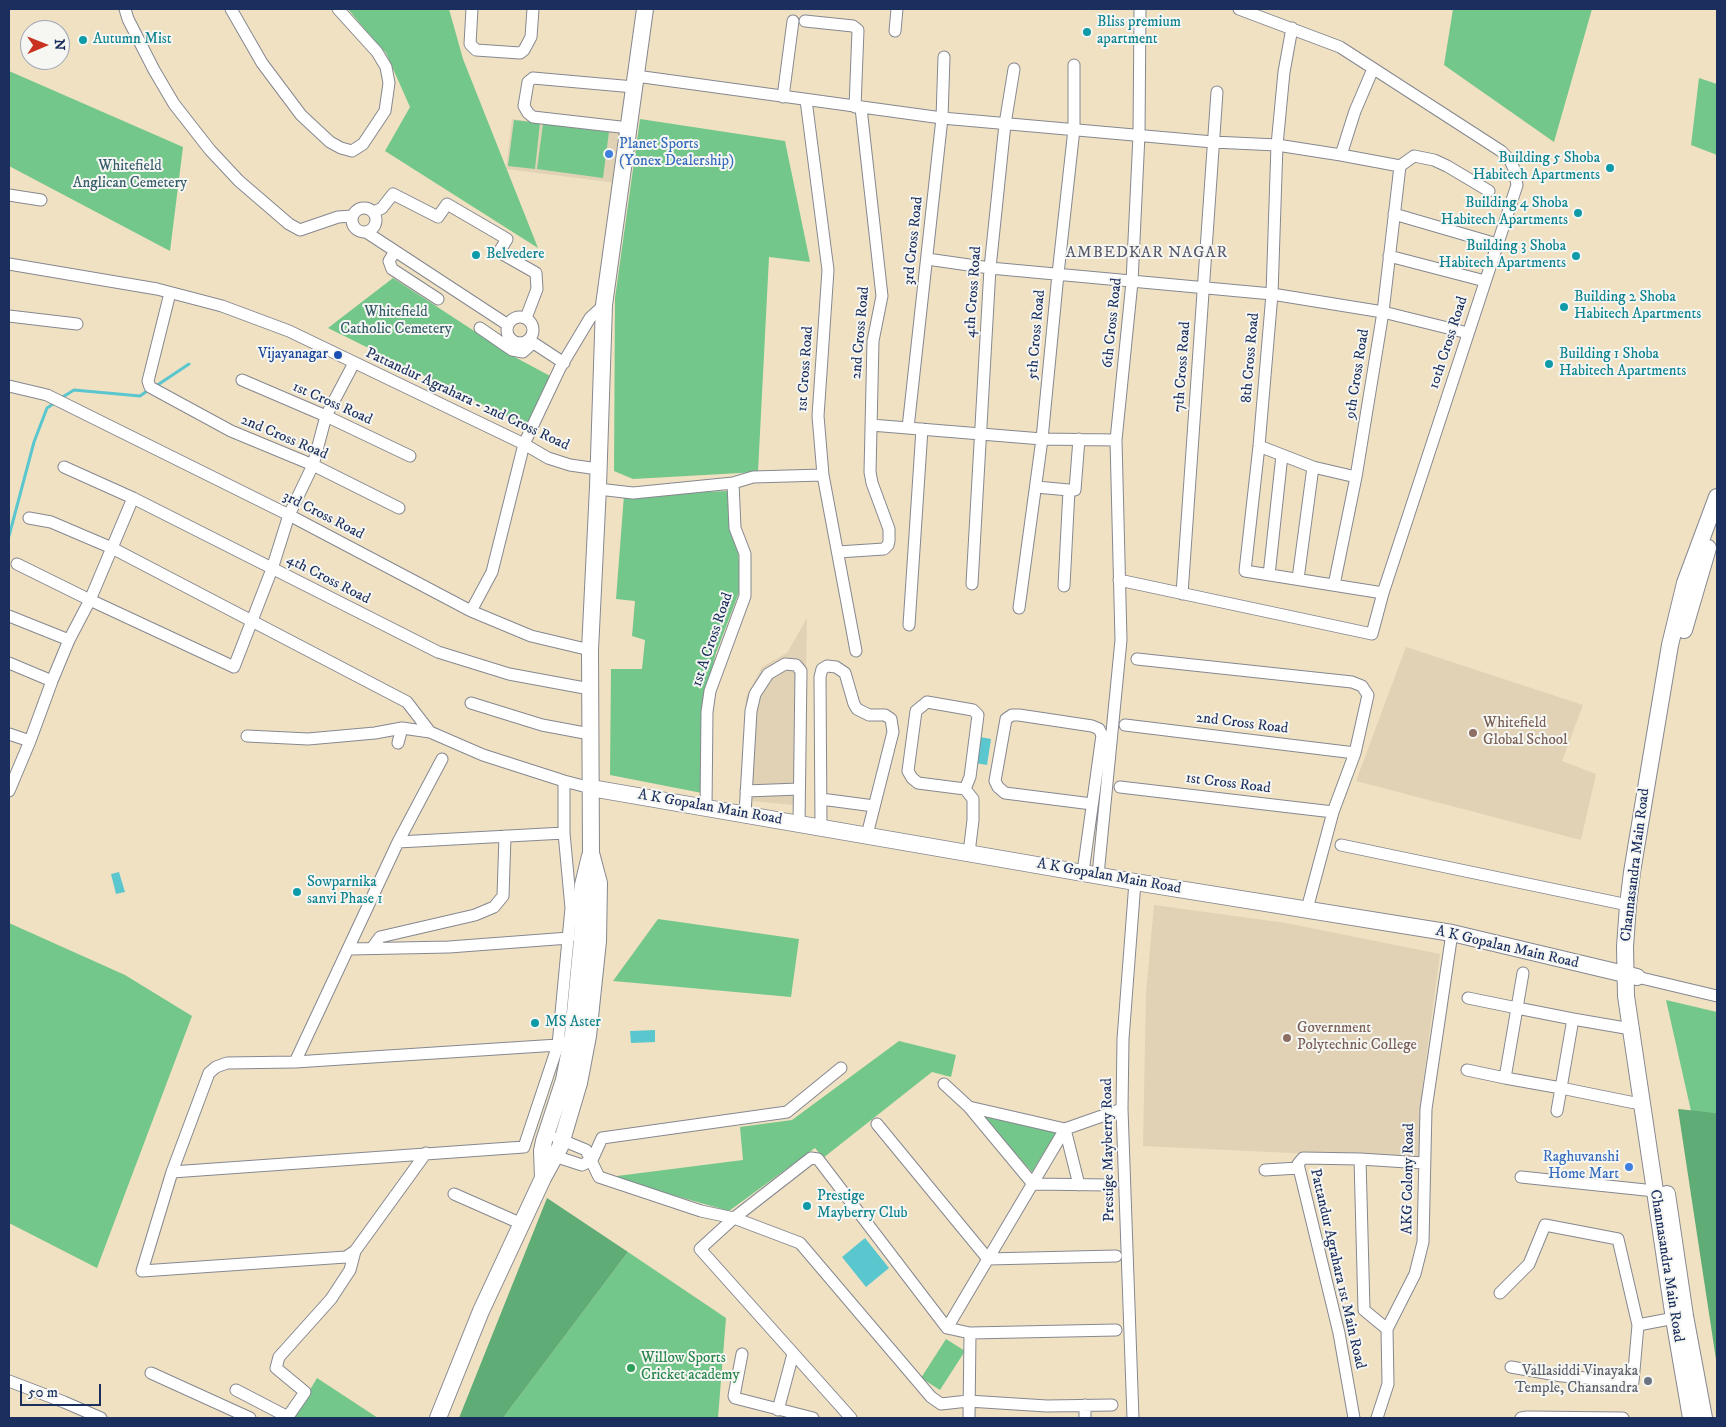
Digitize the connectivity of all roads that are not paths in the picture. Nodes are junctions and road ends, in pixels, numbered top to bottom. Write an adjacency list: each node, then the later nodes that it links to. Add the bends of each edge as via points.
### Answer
1 (125, 9): 35 (street, via 174,104 239,181 288,224 300,230 338,217)
2 (231, 9): 3 (street, via 262,63 301,115 330,142 352,150 363,144 384,111 389,82 386,67 377,52)
3 (338, 9)
4 (472, 9): 5 (street, via 470,44 476,50 520,53 531,37)
5 (533, 9)
6 (645, 9): 16 (street)
7 (898, 9): 11 (street)
8 (1140, 9): 25 (street, 6th Cross Road)
9 (1239, 9): 10 (street, 10th Cross Road)
10 (1292, 28): 14 (street, 10th Cross Road, via 1340,47); 27 (street, 8th Cross Road, via 1284,72)
11 (895, 31)
12 (944, 57): 21 (street, 3rd Cross Road)
13 (1074, 64): 24 (street, 5th Cross Road)
14 (1373, 68): 28 (street); 37 (street, 10th Cross Road, via 1510,160 1517,185)
15 (1014, 69): 22 (street, 4th Cross Road)
16 (635, 81): 18 (street); 23 (street); 23 (street, via 533,78 528,82 524,106 533,117)
17 (1217, 92): 26 (street, 7th Cross Road)
18 (783, 97): 19 (street); 20 (street, 2nd Cross Road, via 799,21 853,26 858,30)
19 (806, 100): 20 (street); 79 (street, 1st Cross Road, via 828,270 818,416)
20 (858, 107): 21 (street); 64 (street, 2nd Cross Road, via 882,296 872,341)
21 (942, 118): 22 (street); 40 (street, 3rd Cross Road)
22 (1005, 124): 24 (street); 42 (street, 4th Cross Road)
23 (628, 128): 50 (street)
24 (1074, 129): 25 (street); 43 (street, 5th Cross Road)
25 (1139, 135): 26 (street); 45 (street, 6th Cross Road)
26 (1213, 142): 27 (street); 46 (street, 7th Cross Road)
27 (1278, 145): 28 (street); 48 (street, 8th Cross Road)
28 (1341, 154): 29 (street)
29 (1400, 166): 30 (street, via 1414,156 1434,160); 34 (street, 9th Cross Road)
30 (1489, 191)
31 (9, 195): 32 (street)
32 (41, 200)
33 (374, 212): 35 (street, via 360,208); 36 (street, via 375,224); 53 (street, via 382,208 393,194 438,217 447,204 507,239 499,252 536,273 537,289)
34 (1394, 214): 37 (street); 39 (street, 9th Cross Road)
35 (352, 216): 36 (street, via 355,228)
36 (366, 232): 38 (street)
37 (1497, 244): 44 (street, 10th Cross Road)
38 (395, 251): 49 (street, via 390,261 392,269); 55 (street)
39 (1389, 256): 44 (street); 51 (street, 9th Cross Road)
40 (927, 259): 42 (street); 65 (street, 3rd Cross Road)
41 (9, 264): 47 (street, Pattandur Agrahara - 2nd Cross Road)
42 (990, 268): 43 (street); 67 (street, 4th Cross Road)
43 (1058, 274): 45 (street); 68 (street, 5th Cross Road)
44 (1485, 281): 57 (street, 10th Cross Road)
45 (1132, 282): 46 (street); 70 (street, 6th Cross Road)
46 (1204, 287): 48 (street); 102 (street, 7th Cross Road)
47 (170, 293): 59 (street, Pattandur Agrahara - 2nd Cross Road, via 222,306 289,331); 75 (street, 2nd Cross Road, via 148,381 150,387 231,431)
48 (1272, 294): 51 (street); 72 (street, 8th Cross Road)
49 (438, 299)
50 (604, 305): 60 (street, via 590,318); 78 (street)
51 (1383, 312): 57 (street); 80 (street, 9th Cross Road)
52 (9, 316): 54 (street)
53 (526, 318): 55 (street, via 517,317); 58 (street, via 534,328)
54 (77, 324)
55 (508, 325): 58 (street, via 508,334 513,342)
56 (480, 328): 58 (street, via 512,350 523,352)
57 (1468, 333): 101 (street, 10th Cross Road)
58 (531, 342): 60 (street)
59 (354, 363): 63 (street); 71 (street, Pattandur Agrahara - 2nd Cross Road)
60 (564, 363): 71 (street)
61 (242, 380): 63 (street, 1st Cross Road)
62 (9, 386): 88 (street, 3rd Cross Road, via 47,395)
63 (326, 416): 74 (street, 1st Cross Road); 75 (street)
64 (871, 424): 65 (street); 92 (street, 2nd Cross Road, via 870,472 889,529 888,546)
65 (908, 428): 66 (street)
66 (922, 429): 67 (street); 108 (street)
67 (980, 434): 68 (street); 98 (street, 4th Cross Road)
68 (1042, 439): 69 (street); 82 (street, 5th Cross Road)
69 (1079, 439): 70 (street); 84 (street, via 1075,490)
70 (1116, 440): 97 (street, 6th Cross Road)
71 (524, 444): 78 (street, Pattandur Agrahara - 2nd Cross Road, via 554,460); 105 (street, via 492,572)
72 (1259, 446): 73 (street); 95 (street, 8th Cross Road, via 1245,571)
73 (1282, 455): 77 (street); 95 (street)
74 (410, 456)
75 (313, 465): 87 (street, 2nd Cross Road); 88 (street)
76 (64, 467): 86 (street, 4th Cross Road)
77 (1313, 467): 80 (street); 96 (street)
78 (598, 469): 83 (street)
79 (823, 476): 81 (street, via 754,477); 92 (street, 1st Cross Road)
80 (1356, 477): 99 (street, 9th Cross Road)
81 (733, 483): 83 (street, via 633,493); 137 (street, 1st A Cross Road, via 735,528 745,554 745,596 710,691)
82 (1036, 487): 84 (street); 104 (street, 5th Cross Road)
83 (598, 489): 110 (street)
84 (1069, 490): 100 (street)
85 (1717, 496): 90 (street, Channasandra Main Road)
86 (133, 498): 91 (street); 94 (street, 4th Cross Road)
87 (399, 508)
88 (289, 515): 94 (street); 105 (street, 3rd Cross Road)
89 (29, 518): 91 (street, via 51,522)
90 (1713, 526): 150 (street, Channasandra Main Road, via 1685,583 1670,645); 157 (street, Channasandra Main Road, via 1680,646 1638,909)
91 (112, 548): 103 (street); 107 (street)
92 (838, 552): 111 (street, 1st Cross Road)
93 (17, 564): 103 (street)
94 (272, 569): 107 (street); 115 (street, 4th Cross Road, via 438,652 510,674)
95 (1269, 574): 96 (street)
96 (1298, 579): 99 (street)
97 (1119, 580): 102 (street); 148 (street, 6th Cross Road, via 1121,640)
98 (972, 584)
99 (1334, 585): 101 (street)
100 (1064, 586)
101 (1383, 593): 102 (street, 10th Cross Road, via 1372,634)
102 (1182, 594)
103 (90, 600): 107 (street, via 234,667); 109 (street)
104 (1019, 608)
105 (471, 611): 110 (street, 3rd Cross Road, via 531,636)
106 (9, 616): 109 (street)
107 (251, 621): 119 (street, via 407,702)
108 (909, 625)
109 (69, 640): 114 (street)
110 (590, 650): 115 (street)
111 (856, 651)
112 (1137, 659): 125 (street, via 1352,682 1362,686 1368,695)
113 (9, 663): 114 (street)
114 (52, 681): 123 (street)
115 (590, 689): 121 (street)
116 (471, 703): 121 (street, via 542,725)
117 (1125, 725): 125 (street, 2nd Cross Road)
118 (402, 728): 119 (street); 122 (street, via 308,739); 124 (street)
119 (430, 732): 127 (street, via 482,754)
120 (9, 734): 123 (street)
121 (590, 734): 130 (street)
122 (247, 736)
123 (30, 741): 128 (street)
124 (398, 743)
125 (1355, 754): 138 (street)
126 (442, 759): 145 (street)
127 (564, 781): 130 (street); 142 (street)
128 (10, 784)
129 (1120, 787): 138 (street, 1st Cross Road)
130 (591, 788): 137 (street, A K Gopalan Main Road); 163 (street, via 591,853 583,885 582,940)
131 (799, 789): 133 (street); 133 (street, via 801,671 796,665 785,664 768,674 755,694); 140 (street)
132 (965, 789): 132 (street, via 970,777 978,715 973,710 927,702 916,711 908,771 918,783); 147 (street, via 973,799)
133 (746, 791): 139 (street)
134 (821, 799): 136 (street); 136 (street, via 820,677 822,669 827,666 846,673 857,709 891,719 893,732); 141 (street)
135 (1092, 804): 135 (street, via 1102,735 1099,730 1092,726 1019,715 1006,719 995,781 998,787 1005,793); 148 (street)
136 (874, 806): 143 (street)
137 (706, 808): 139 (street, A K Gopalan Main Road)
138 (1333, 812): 151 (street)
139 (745, 814): 140 (street, A K Gopalan Main Road)
140 (798, 824): 141 (street, A K Gopalan Main Road)
141 (821, 827): 143 (street, A K Gopalan Main Road)
142 (564, 833): 144 (street); 153 (street, via 571,908)
143 (866, 835): 147 (street, A K Gopalan Main Road)
144 (505, 836): 145 (street); 154 (street, via 503,896 494,907 475,915 380,937)
145 (398, 842): 155 (street)
146 (1341, 845): 150 (street)
147 (969, 853): 148 (street, A K Gopalan Main Road)
148 (1090, 874): 149 (street, A K Gopalan Main Road)
149 (1135, 882): 151 (street, A K Gopalan Main Road); 172 (street, Prestige Mayberry Road, via 1123,1039)
150 (1628, 904): 157 (street, Channasandra Main Road)
151 (1307, 909): 152 (street, A K Gopalan Main Road)
152 (1452, 933): 157 (street, A K Gopalan Main Road); 182 (street, AKG Colony Road, via 1426,1109)
153 (569, 938): 154 (street, via 448,947); 163 (street)
154 (372, 948): 155 (street)
155 (350, 949): 164 (street)
156 (1523, 973): 160 (street)
157 (1631, 976): 158 (street); 162 (street, Channasandra Main Road); 198 (street, Channasandra Main Road, via 1636,987 1644,1041)
158 (1717, 996)
159 (1468, 998): 160 (street)
160 (1517, 1008): 161 (street); 167 (street)
161 (1573, 1019): 162 (street); 169 (street)
162 (1631, 1028): 170 (street, Channasandra Main Road)
163 (571, 1046): 164 (street); 176 (street, via 564,1080); 177 (street, via 579,1084); 178 (street, via 524,1147)
164 (295, 1062): 185 (street, via 227,1063 209,1073)
165 (841, 1068): 181 (street, via 788,1112 602,1138)
166 (1467, 1070): 167 (street)
167 (1505, 1078): 169 (street)
168 (944, 1084): 171 (street)
169 (1561, 1088): 170 (street); 173 (street)
170 (1642, 1104): 190 (street, Channasandra Main Road)
171 (969, 1108): 175 (street); 187 (street)
172 (1122, 1109): 175 (street); 224 (street, Prestige Mayberry Road)
173 (1557, 1111)
174 (877, 1124): 196 (street)
175 (1065, 1130): 187 (street); 188 (street)
176 (546, 1134): 177 (street); 179 (street)
177 (562, 1141): 179 (street); 181 (street, via 586,1150)
178 (426, 1153): 185 (street); 194 (street)
179 (548, 1154): 181 (street, via 582,1165); 193 (street, via 543,1178)
180 (1360, 1159): 182 (street, Pattandur Agrahara 1st Main Road); 183 (street, Pattandur Agrahara 1st Main Road, via 1304,1158 1298,1164); 201 (street, via 1364,1310)
181 (592, 1160): 192 (street, via 599,1177)
182 (1423, 1162): 201 (street, AKG Colony Road, via 1423,1242 1415,1274)
183 (1299, 1168): 184 (street); 225 (street, Pattandur Agrahara 1st Main Road, via 1339,1333)
184 (1265, 1170)
185 (172, 1172): 194 (street, via 142,1270 340,1258)
186 (1521, 1177): 190 (street)
187 (1033, 1184): 188 (street); 196 (street)
188 (1079, 1185): 189 (street)
189 (1108, 1185)
190 (1655, 1191): 198 (street, Channasandra Main Road)
191 (454, 1194): 193 (street)
192 (734, 1218): 200 (street, via 811,1158 818,1159); 205 (street, via 700,1249); 210 (street, via 800,1243 931,1397 941,1404)
193 (522, 1224): 218 (street, via 481,1312)
194 (355, 1251): 217 (street, via 350,1270 331,1299 279,1357 276,1368 305,1392)
195 (1116, 1256): 196 (street)
196 (988, 1259): 200 (street)
197 (1500, 1293): 199 (street, via 1529,1264 1545,1226 1618,1238)
198 (1679, 1317): 199 (street); 229 (street, Channasandra Main Road); 230 (street, Channasandra Main Road)
199 (1638, 1324): 206 (street, via 1633,1382 1562,1376)
200 (947, 1328): 203 (street)
201 (1387, 1329): 226 (street, AKG Colony Road, via 1388,1384)
202 (1116, 1330): 203 (street)
203 (970, 1333): 210 (street)
204 (742, 1354): 214 (street, via 735,1398)
205 (793, 1354): 214 (street); 220 (street)
206 (1511, 1367)
207 (152, 1374): 216 (street)
208 (9, 1381): 215 (street)
209 (236, 1390): 217 (street)
210 (968, 1401): 213 (street); 221 (street)
211 (1085, 1405): 212 (street); 213 (street); 223 (street)
212 (1112, 1405)
213 (1047, 1406): 222 (street)
214 (778, 1410): 219 (street)
215 (100, 1418)
216 (250, 1418)
217 (288, 1418)
218 (438, 1418)
219 (813, 1418)
220 (851, 1418)
221 (969, 1418)
222 (1048, 1418)
223 (1085, 1418)
224 (1133, 1418)
225 (1354, 1418)
226 (1376, 1418)
227 (1525, 1418): 228 (street)
228 (1623, 1418)
229 (1691, 1418)
230 (1704, 1418)

